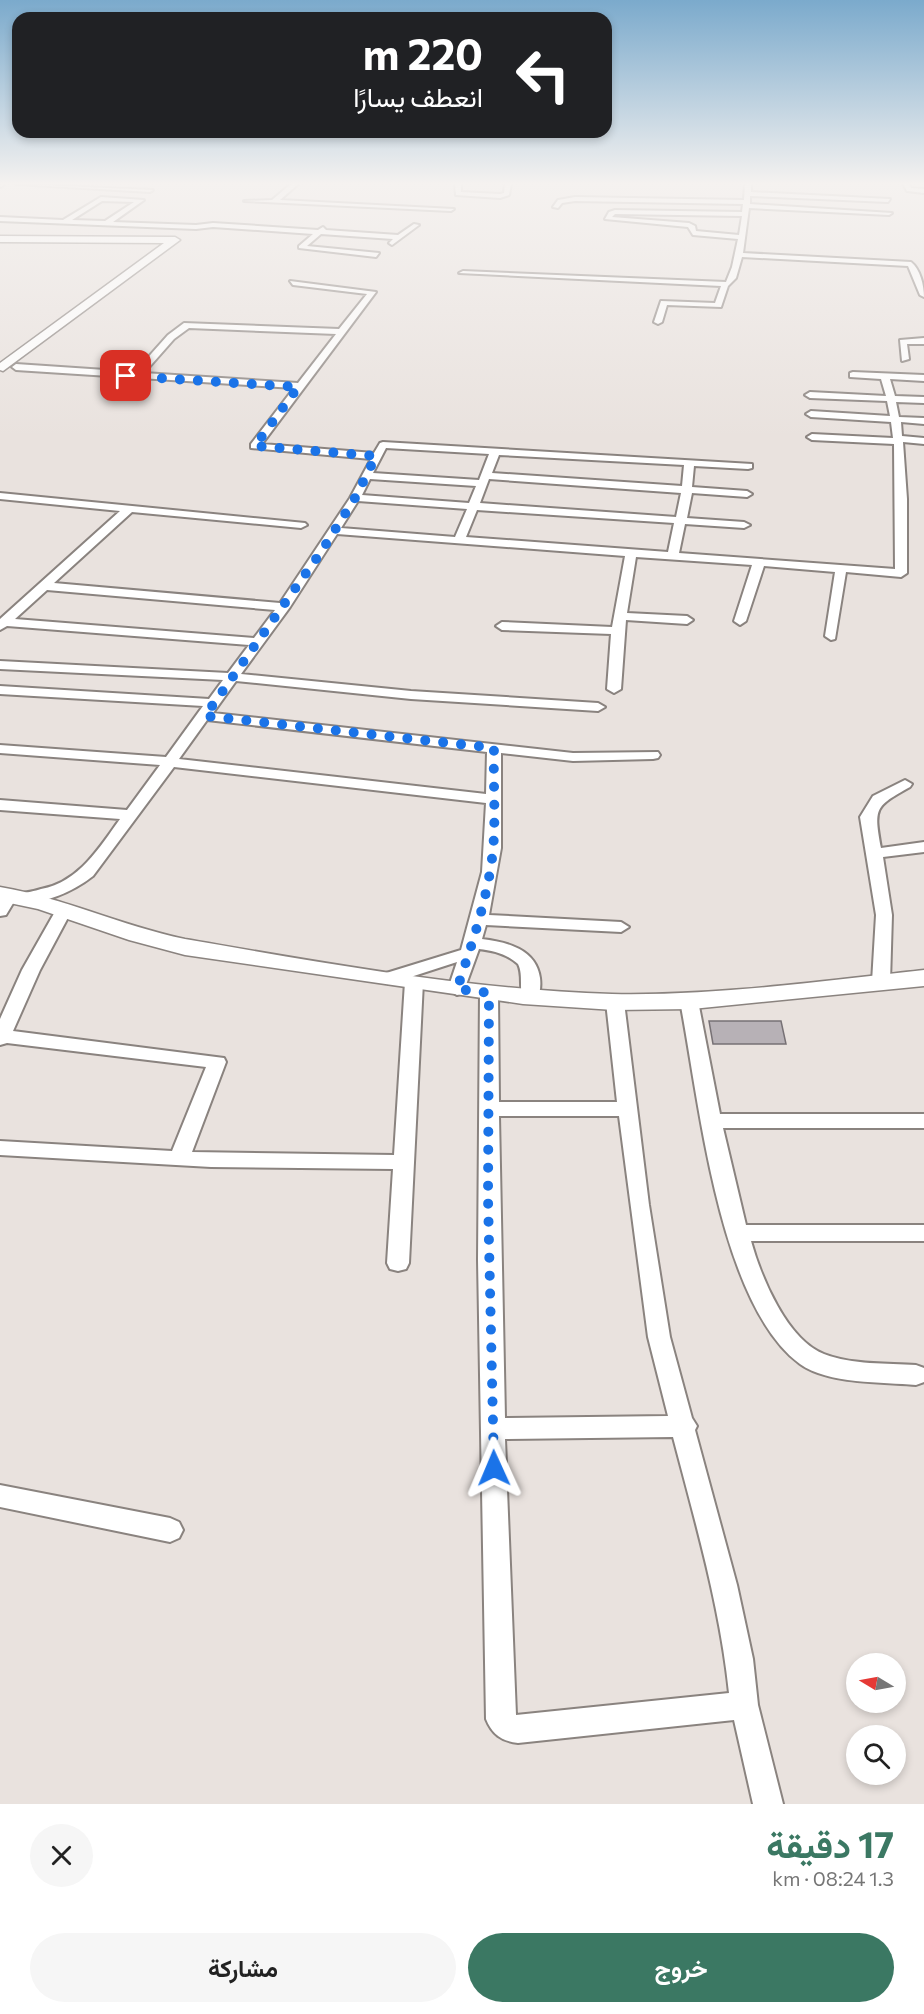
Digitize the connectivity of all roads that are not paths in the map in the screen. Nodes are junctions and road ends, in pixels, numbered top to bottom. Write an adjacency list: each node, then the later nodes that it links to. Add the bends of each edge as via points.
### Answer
1 (137, 268): 11 (street)
2 (737, 268): 6 (street, via 734,278)
3 (913, 268): 7 (street)
4 (463, 273): 6 (street)
5 (293, 283): 9 (street, via 372,292)
6 (725, 284): 8 (street, via 718,305 664,303)
7 (924, 295)
8 (658, 322)
9 (342, 332): 12 (street, via 189,324 171,337); 17 (street)
10 (924, 341): 15 (street, via 903,342)
11 (6, 367): 12 (street)
12 (137, 375): 17 (street)
13 (853, 375): 14 (street)
14 (885, 376): 15 (street); 19 (street)
15 (909, 377): 16 (street)
16 (924, 378)
17 (298, 387): 28 (street, via 255,446)
18 (810, 395): 19 (street)
19 (892, 398): 20 (street); 22 (street)
20 (924, 400)
21 (811, 414): 22 (street)
22 (894, 419): 23 (street); 25 (street)
23 (924, 421)
24 (812, 437): 25 (street)
25 (898, 440): 26 (street); 47 (street, via 901,573)
26 (924, 441)
27 (496, 450): 28 (street, via 389,444 381,446); 29 (street); 32 (street)
28 (376, 456): 31 (street)
29 (689, 462): 30 (street); 33 (street)
30 (747, 466)
31 (368, 476): 32 (street); 36 (street)
32 (486, 480): 33 (street); 37 (street)
33 (687, 490): 34 (street); 39 (street)
34 (747, 494)
35 (0, 496): 38 (street)
36 (355, 498): 37 (street); 42 (street)
37 (474, 505): 39 (street); 43 (street)
38 (130, 508): 40 (street); 48 (street)
39 (681, 521): 41 (street); 45 (street)
40 (301, 525)
41 (744, 525)
42 (335, 531): 43 (street); 49 (street)
43 (459, 541): 44 (street)
44 (631, 553): 45 (street); 50 (street)
45 (673, 556): 46 (street)
46 (759, 563): 47 (street); 52 (street)
47 (841, 569): 56 (street)
48 (45, 586): 49 (street); 53 (street)
49 (284, 607): 57 (street)
50 (620, 616): 51 (street); 55 (street)
51 (687, 620)
52 (740, 621)
53 (2, 624): 57 (street)
54 (502, 626): 55 (street)
55 (618, 632): 60 (street)
56 (831, 636)
57 (259, 642): 59 (street)
58 (0, 665): 59 (street)
59 (234, 676): 62 (street); 63 (street, via 411,695)
60 (614, 689)
61 (0, 690): 62 (street)
62 (214, 703): 64 (street)
63 (598, 707)
64 (205, 716): 65 (street); 68 (street)
65 (494, 748): 67 (street, via 573,757); 70 (street)
66 (0, 749): 68 (street)
67 (653, 755)
68 (171, 762): 70 (street); 72 (street)
69 (905, 784): 74 (street, via 884,795 869,812)
70 (493, 799): 77 (street, via 492,857)
71 (0, 805): 72 (street)
72 (132, 815): 75 (street, via 82,878 57,891)
73 (924, 847): 74 (street)
74 (873, 854): 83 (street, via 884,915)
75 (8, 899): 76 (street)
76 (64, 910): 80 (street, via 123,932 181,946); 89 (street, via 31,970)
77 (480, 920): 78 (street); 79 (street)
78 (621, 927)
79 (471, 948): 80 (street); 84 (street); 86 (street, via 502,947 521,956 533,976)
80 (389, 978): 82 (street)
81 (924, 978): 83 (street)
82 (414, 982): 84 (street); 96 (street)
83 (881, 982): 87 (street)
84 (457, 989): 85 (street)
85 (489, 993): 86 (street); 90 (street)
86 (530, 997): 88 (street)
87 (689, 1000): 88 (street); 92 (street)
88 (615, 1002): 91 (street)
89 (1, 1038): 95 (street, via 217,1062)
90 (488, 1109): 91 (street); 102 (street)
91 (629, 1109): 101 (street, via 659,1337)
92 (712, 1121): 93 (street); 97 (street)
93 (924, 1121)
94 (0, 1148): 95 (street)
95 (179, 1158): 96 (street)
96 (403, 1162): 99 (street)
97 (738, 1233): 98 (street); 100 (street, via 746,1264 764,1301 781,1332 801,1353 825,1365)
98 (924, 1233)
99 (398, 1263)
100 (916, 1375)
101 (685, 1426): 102 (street); 105 (street, via 724,1585)
102 (494, 1429): 105 (street, via 498,1710 504,1724 518,1729)
103 (0, 1496): 104 (street)
104 (170, 1530)
105 (744, 1705): 106 (street)
106 (768, 1804)

